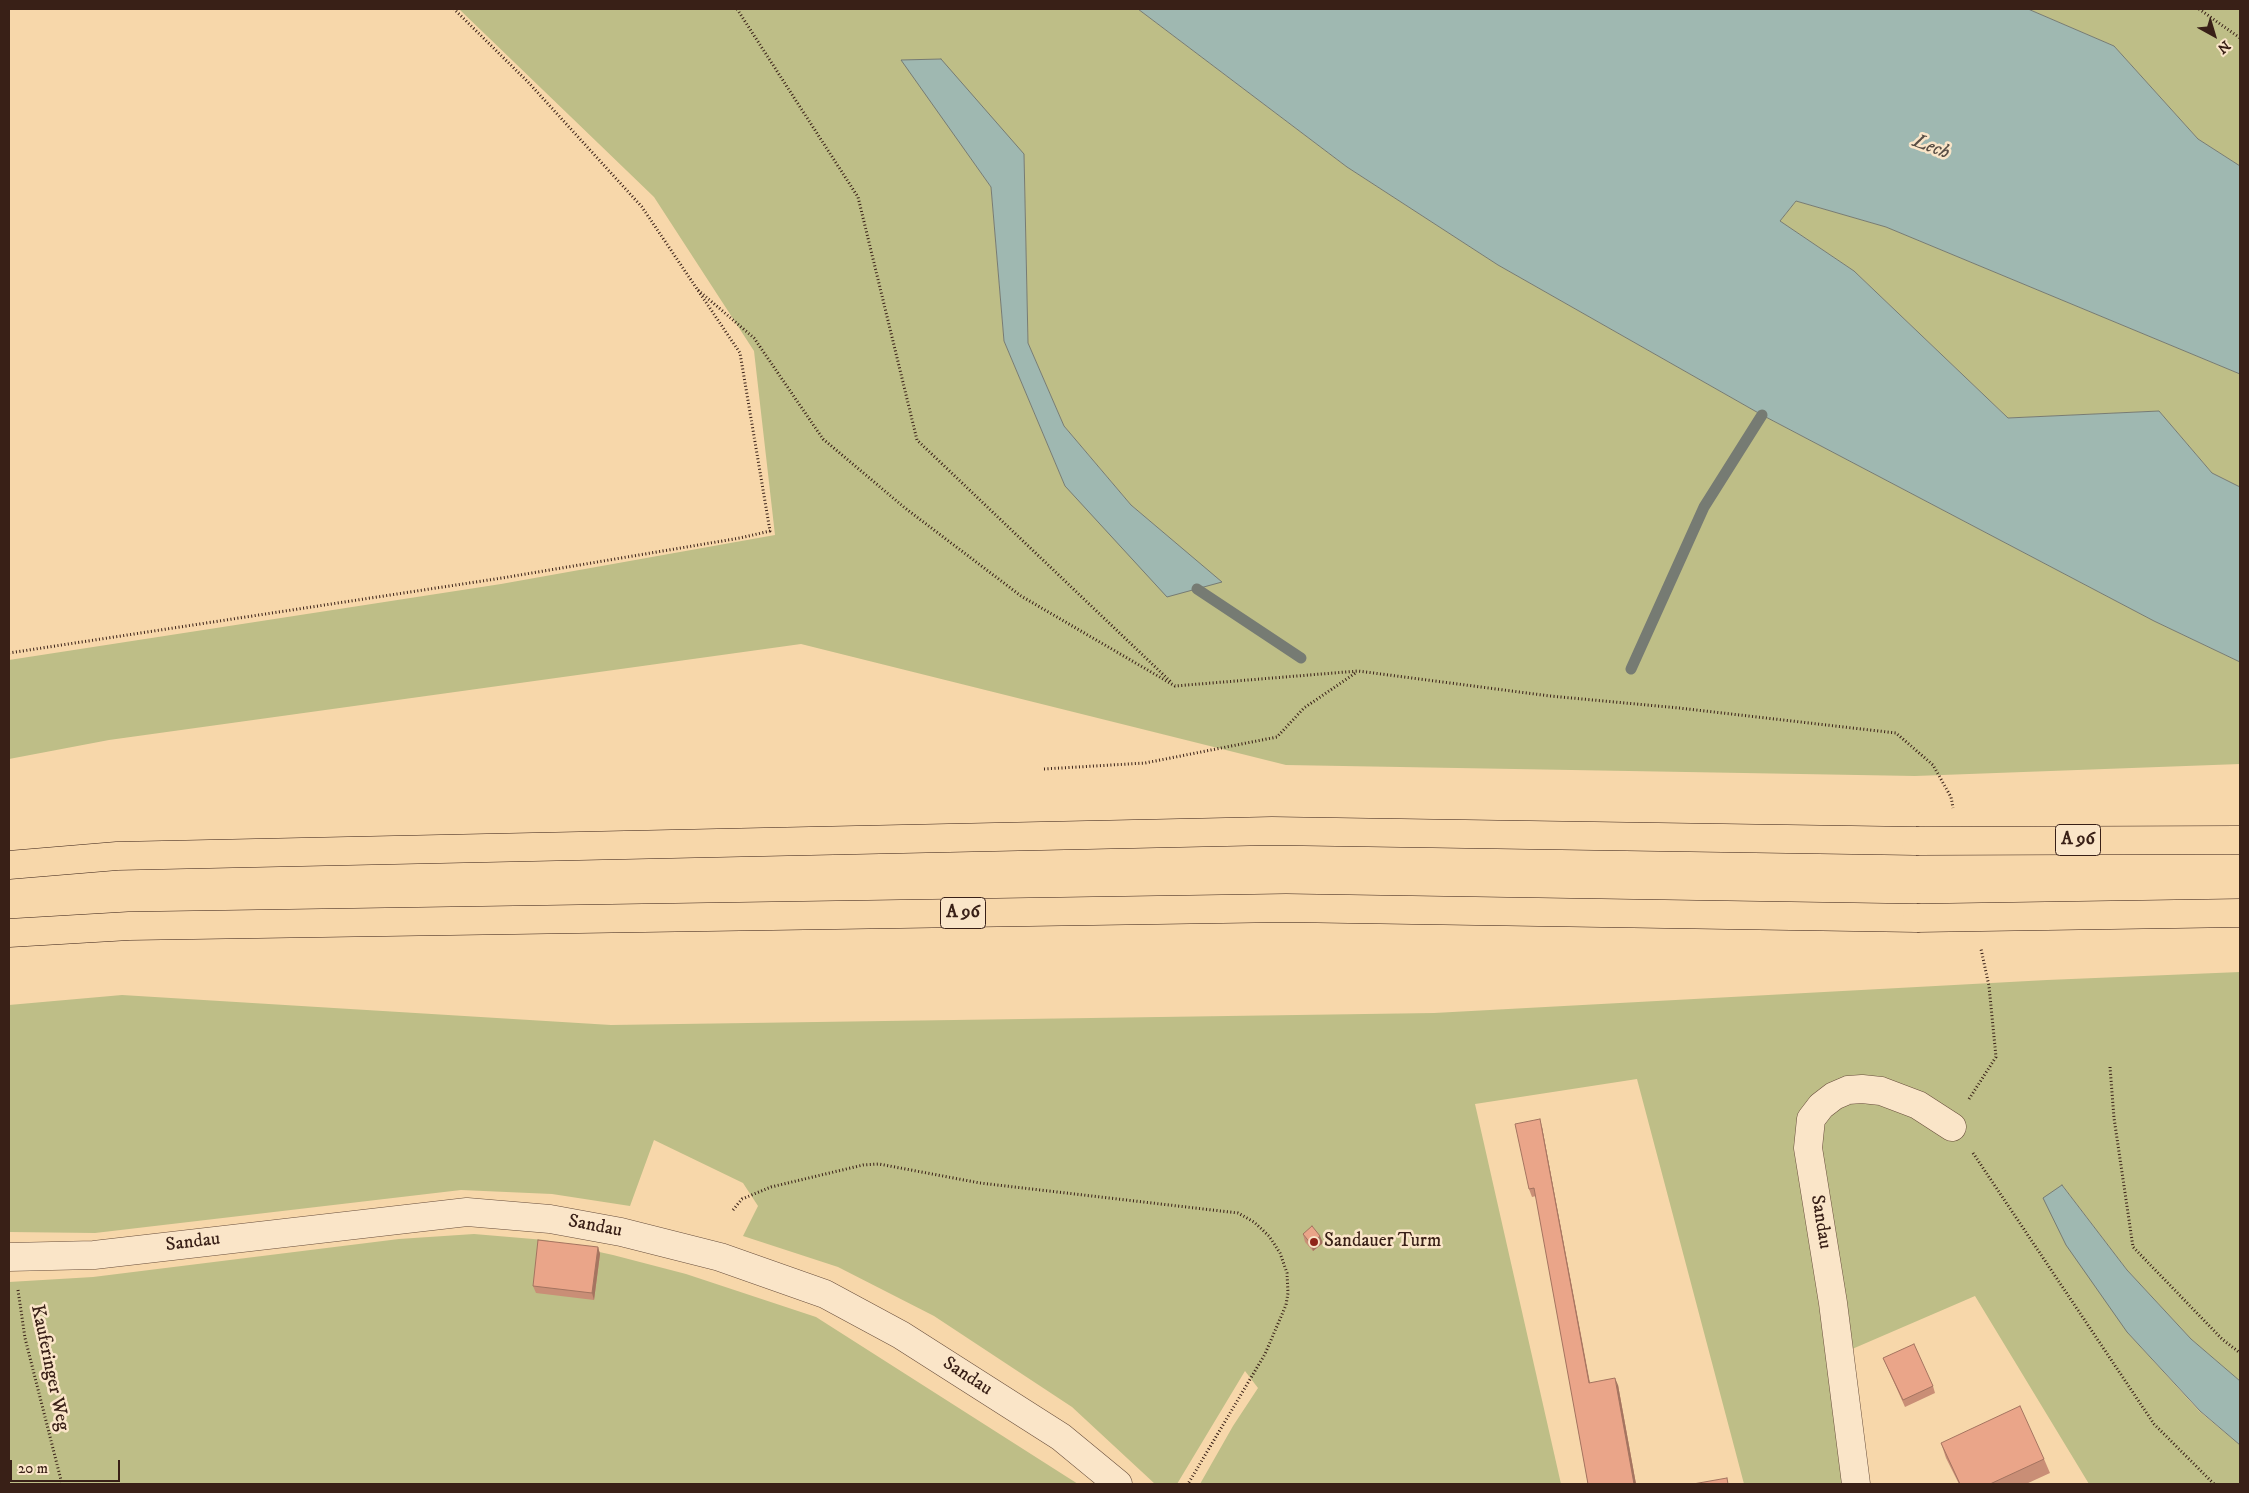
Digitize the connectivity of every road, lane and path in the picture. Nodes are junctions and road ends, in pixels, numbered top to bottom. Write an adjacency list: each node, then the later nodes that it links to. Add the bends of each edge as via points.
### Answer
1 (454, 9): 5 (path, via 528,82 642,207)
2 (737, 9): 8 (path, via 858,197 916,440)
3 (2199, 9): 4 (path)
4 (2240, 38)
5 (698, 290): 6 (path, via 740,353 770,531 502,578); 8 (path, via 754,338 823,439 904,508 1021,596)
6 (9, 652)
7 (1358, 671): 8 (path); 9 (path, via 1304,708 1277,737 1145,764); 10 (path, via 1550,696 1896,733 1933,765 1951,798)
8 (1175, 686)
9 (1044, 770)
10 (1954, 816)
11 (2240, 840): 12 (highway, A 96, bridge, via 1916,841 1272,831 118,856)
12 (9, 865)
13 (2240, 913): 14 (highway, A 96, bridge, via 1917,918 1286,908 129,926)
14 (9, 933)
15 (1979, 939): 17 (path, via 1989,986 1996,1057)
16 (2110, 1067): 20 (path, via 2133,1247 2222,1339)
17 (1952, 1127): 24 (street, Sandau, via 1918,1105 1881,1091 1862,1089 1834,1096 1811,1119 1808,1148 1833,1303); 25 (path, via 1967,1143 2154,1424)
18 (733, 1210): 23 (path, via 742,1199 771,1187 878,1164 980,1183 1238,1213 1254,1222 1280,1253 1287,1273 1286,1305 1265,1354)
19 (11, 1257): 21 (path, Kauferinger Weg, via 25,1338); 22 (street, Sandau, via 94,1256 468,1212 550,1219 621,1232 720,1257 825,1294 901,1335 1061,1437)
20 (2240, 1353)
21 (62, 1484)
22 (1118, 1484)
23 (1188, 1484)
24 (1856, 1484)
25 (2214, 1484)

